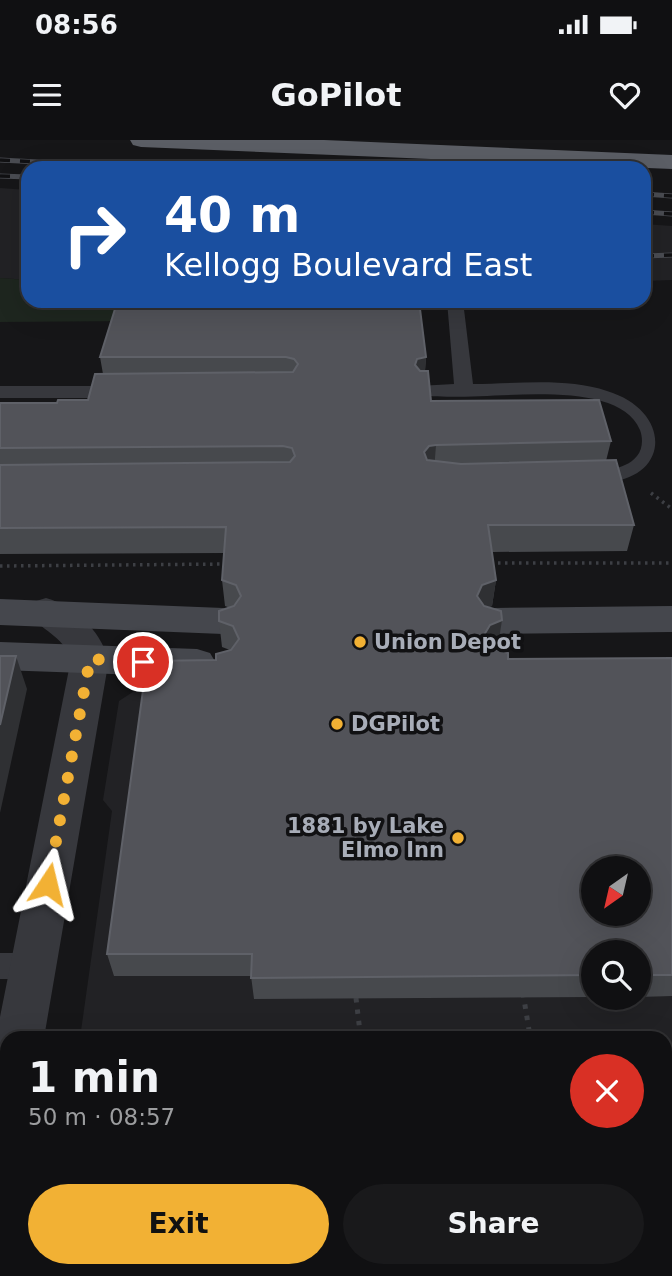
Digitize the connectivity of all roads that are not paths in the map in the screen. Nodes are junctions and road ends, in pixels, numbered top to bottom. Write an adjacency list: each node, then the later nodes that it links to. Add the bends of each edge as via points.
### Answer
1 (141, 140): 2 (highway)
2 (672, 162)
3 (456, 308): 5 (lane)
4 (425, 390): 5 (lane)
5 (464, 390): 8 (lane, via 602,394 646,415 657,442 652,456 641,466 624,475)
6 (0, 392): 7 (lane)
7 (135, 392)
8 (568, 479)
9 (46, 611): 10 (main road); 12 (main road); 15 (street, via 77,633)
10 (0, 612)
11 (672, 619): 13 (main road)
12 (223, 621)
13 (494, 621)
14 (0, 656): 15 (main road)
15 (90, 659): 16 (main road); 17 (street)
16 (220, 663)
17 (17, 966): 18 (street)
18 (20, 1031)

